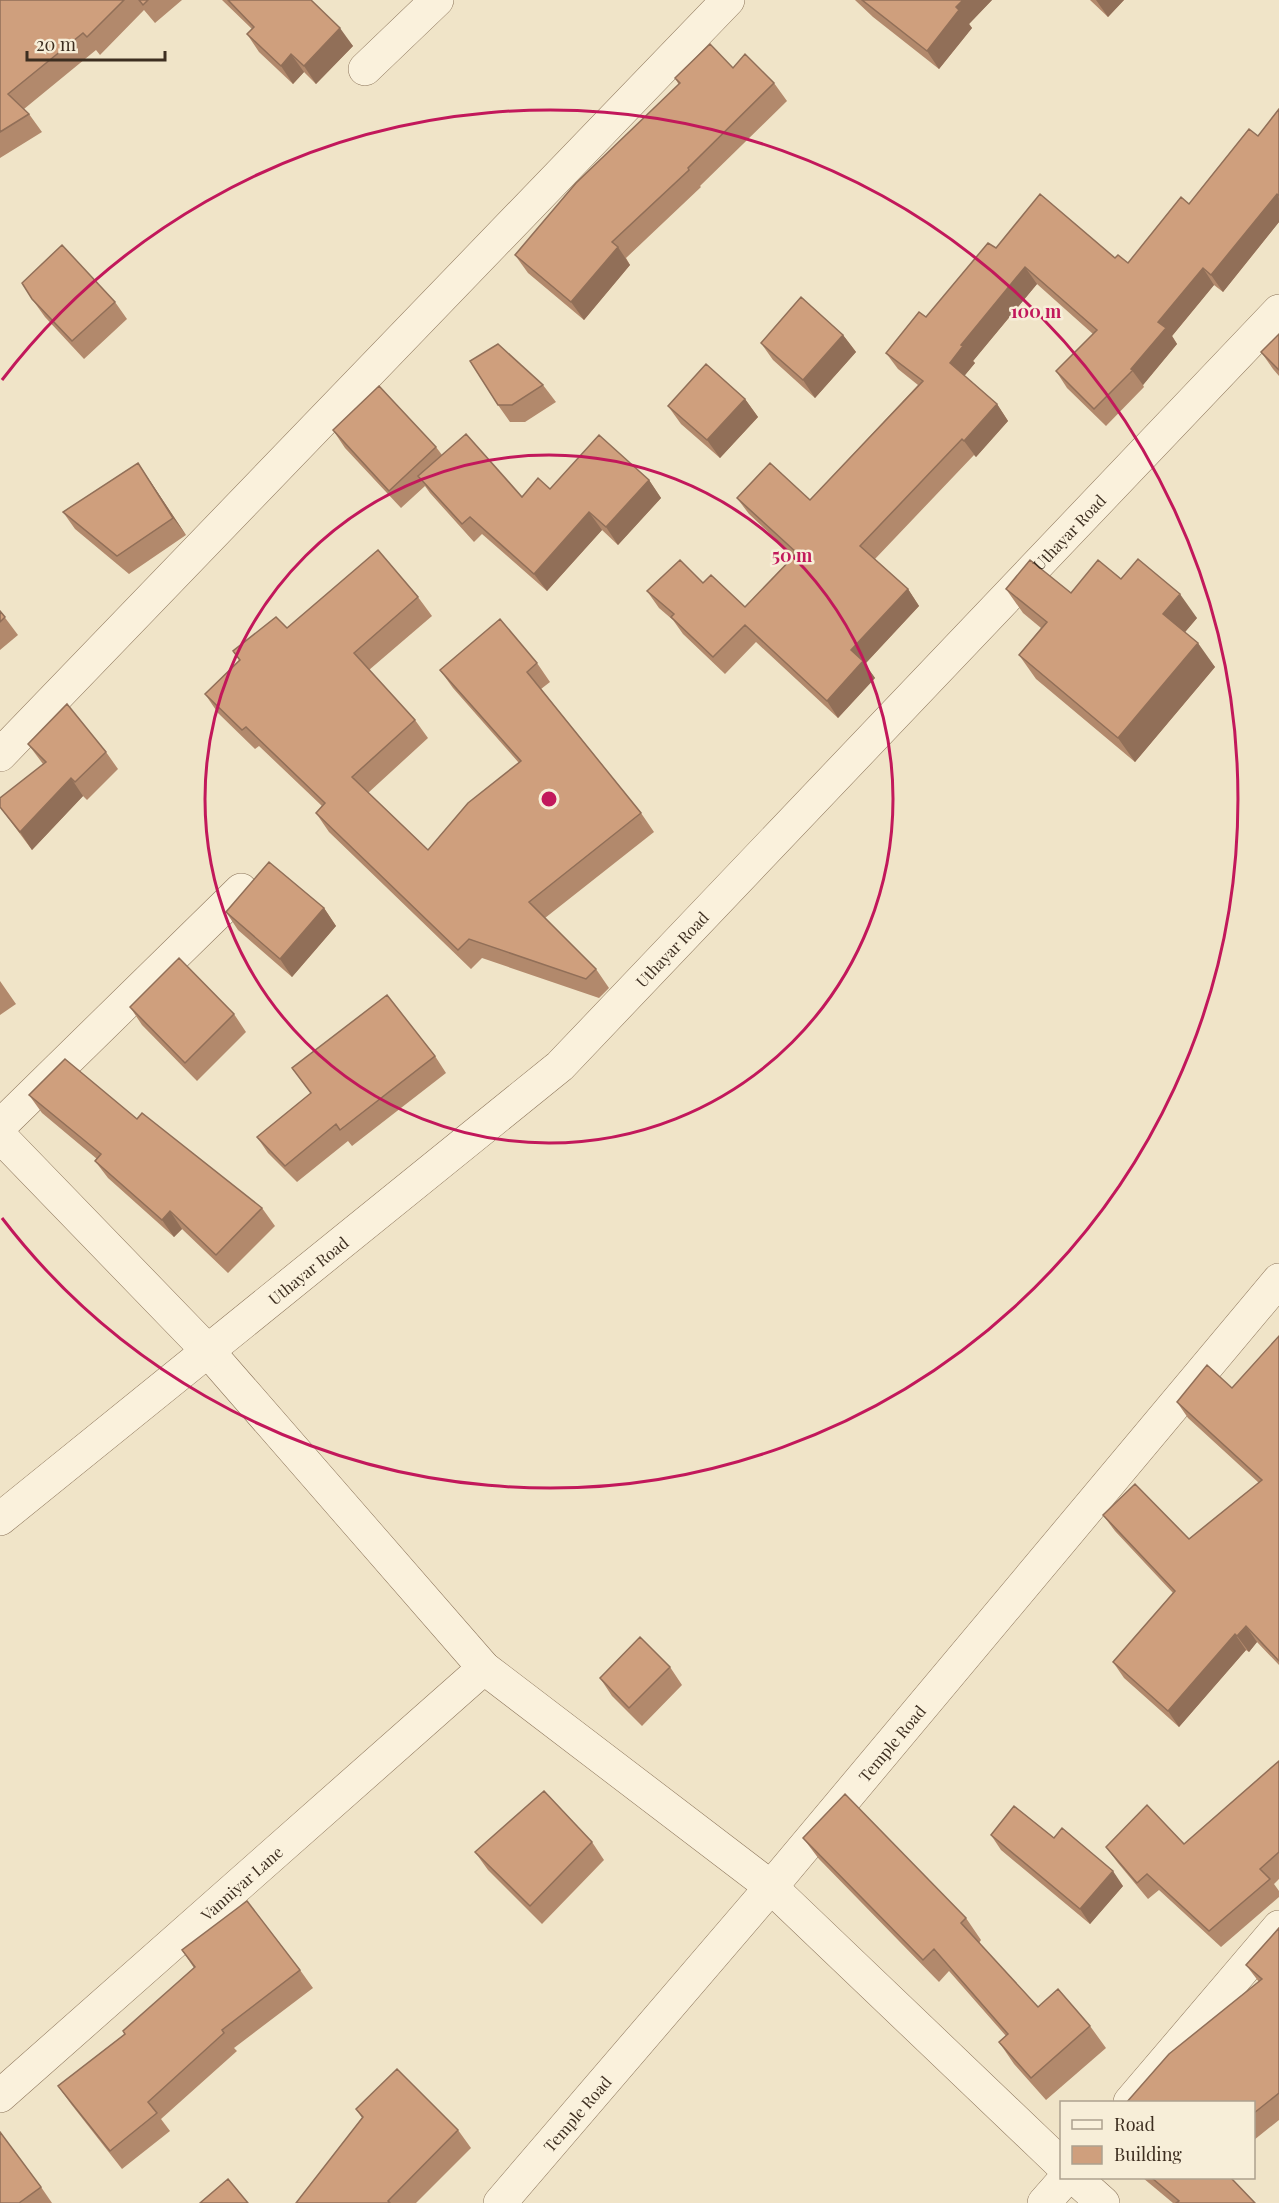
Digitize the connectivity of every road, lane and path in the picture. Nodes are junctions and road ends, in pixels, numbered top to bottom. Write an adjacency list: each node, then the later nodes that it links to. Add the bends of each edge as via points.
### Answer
1 (437, 0): 3 (street)
2 (728, 0): 5 (street)
3 (365, 69)
4 (1279, 310): 10 (street, Uthayar Road, via 560,1066)
5 (0, 755)
6 (241, 890): 7 (street)
7 (0, 1126)
8 (0, 1136): 10 (street)
9 (1279, 1280): 13 (street, Temple Road)
10 (207, 1350): 11 (street, Uthayar Road); 12 (street)
11 (0, 1519)
12 (484, 1668): 13 (street); 15 (street, Vanniyar Lane)
13 (771, 1887): 17 (street); 20 (street, Temple Road)
14 (1279, 1927): 16 (street)
15 (0, 2096)
16 (1132, 2101)
17 (1060, 2163)
18 (1065, 2179): 21 (street)
19 (1076, 2179): 22 (street)
20 (500, 2203)
21 (1044, 2203)
22 (1103, 2203)

